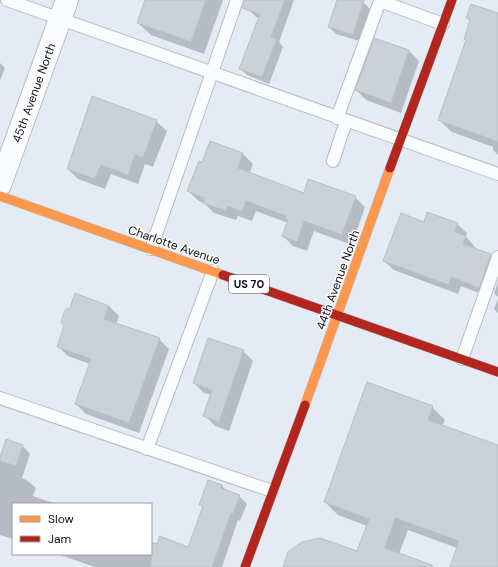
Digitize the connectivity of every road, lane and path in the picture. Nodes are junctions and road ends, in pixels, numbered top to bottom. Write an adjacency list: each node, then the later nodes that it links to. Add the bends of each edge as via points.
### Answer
1 (7, 0): 4 (lane)
2 (237, 0): 6 (lane)
3 (452, 0): 5 (street, 44th Avenue North)
4 (64, 9): 6 (lane); 11 (street, 45th Avenue North)
5 (443, 24): 7 (lane, via 380,1); 8 (street, 44th Avenue North)
6 (211, 73): 7 (lane); 13 (lane)
7 (342, 119): 8 (lane); 9 (lane)
8 (400, 140): 10 (lane); 16 (street, 44th Avenue North)
9 (333, 161)
10 (498, 174)
11 (0, 185)
12 (0, 196): 13 (street, Charlotte Avenue / US 70)
13 (151, 249): 15 (street, Charlotte Avenue / US 70)
14 (498, 257): 17 (lane)
15 (213, 271): 16 (street, Charlotte Avenue / US 70); 20 (lane)
16 (338, 315): 17 (street, Charlotte Avenue / US 70); 21 (street, 44th Avenue North)
17 (462, 359): 18 (street, Charlotte Avenue / US 70)
18 (498, 372)
19 (0, 398): 20 (lane)
20 (147, 449): 21 (lane)
21 (272, 491): 22 (street, 44th Avenue North)
22 (245, 567)

